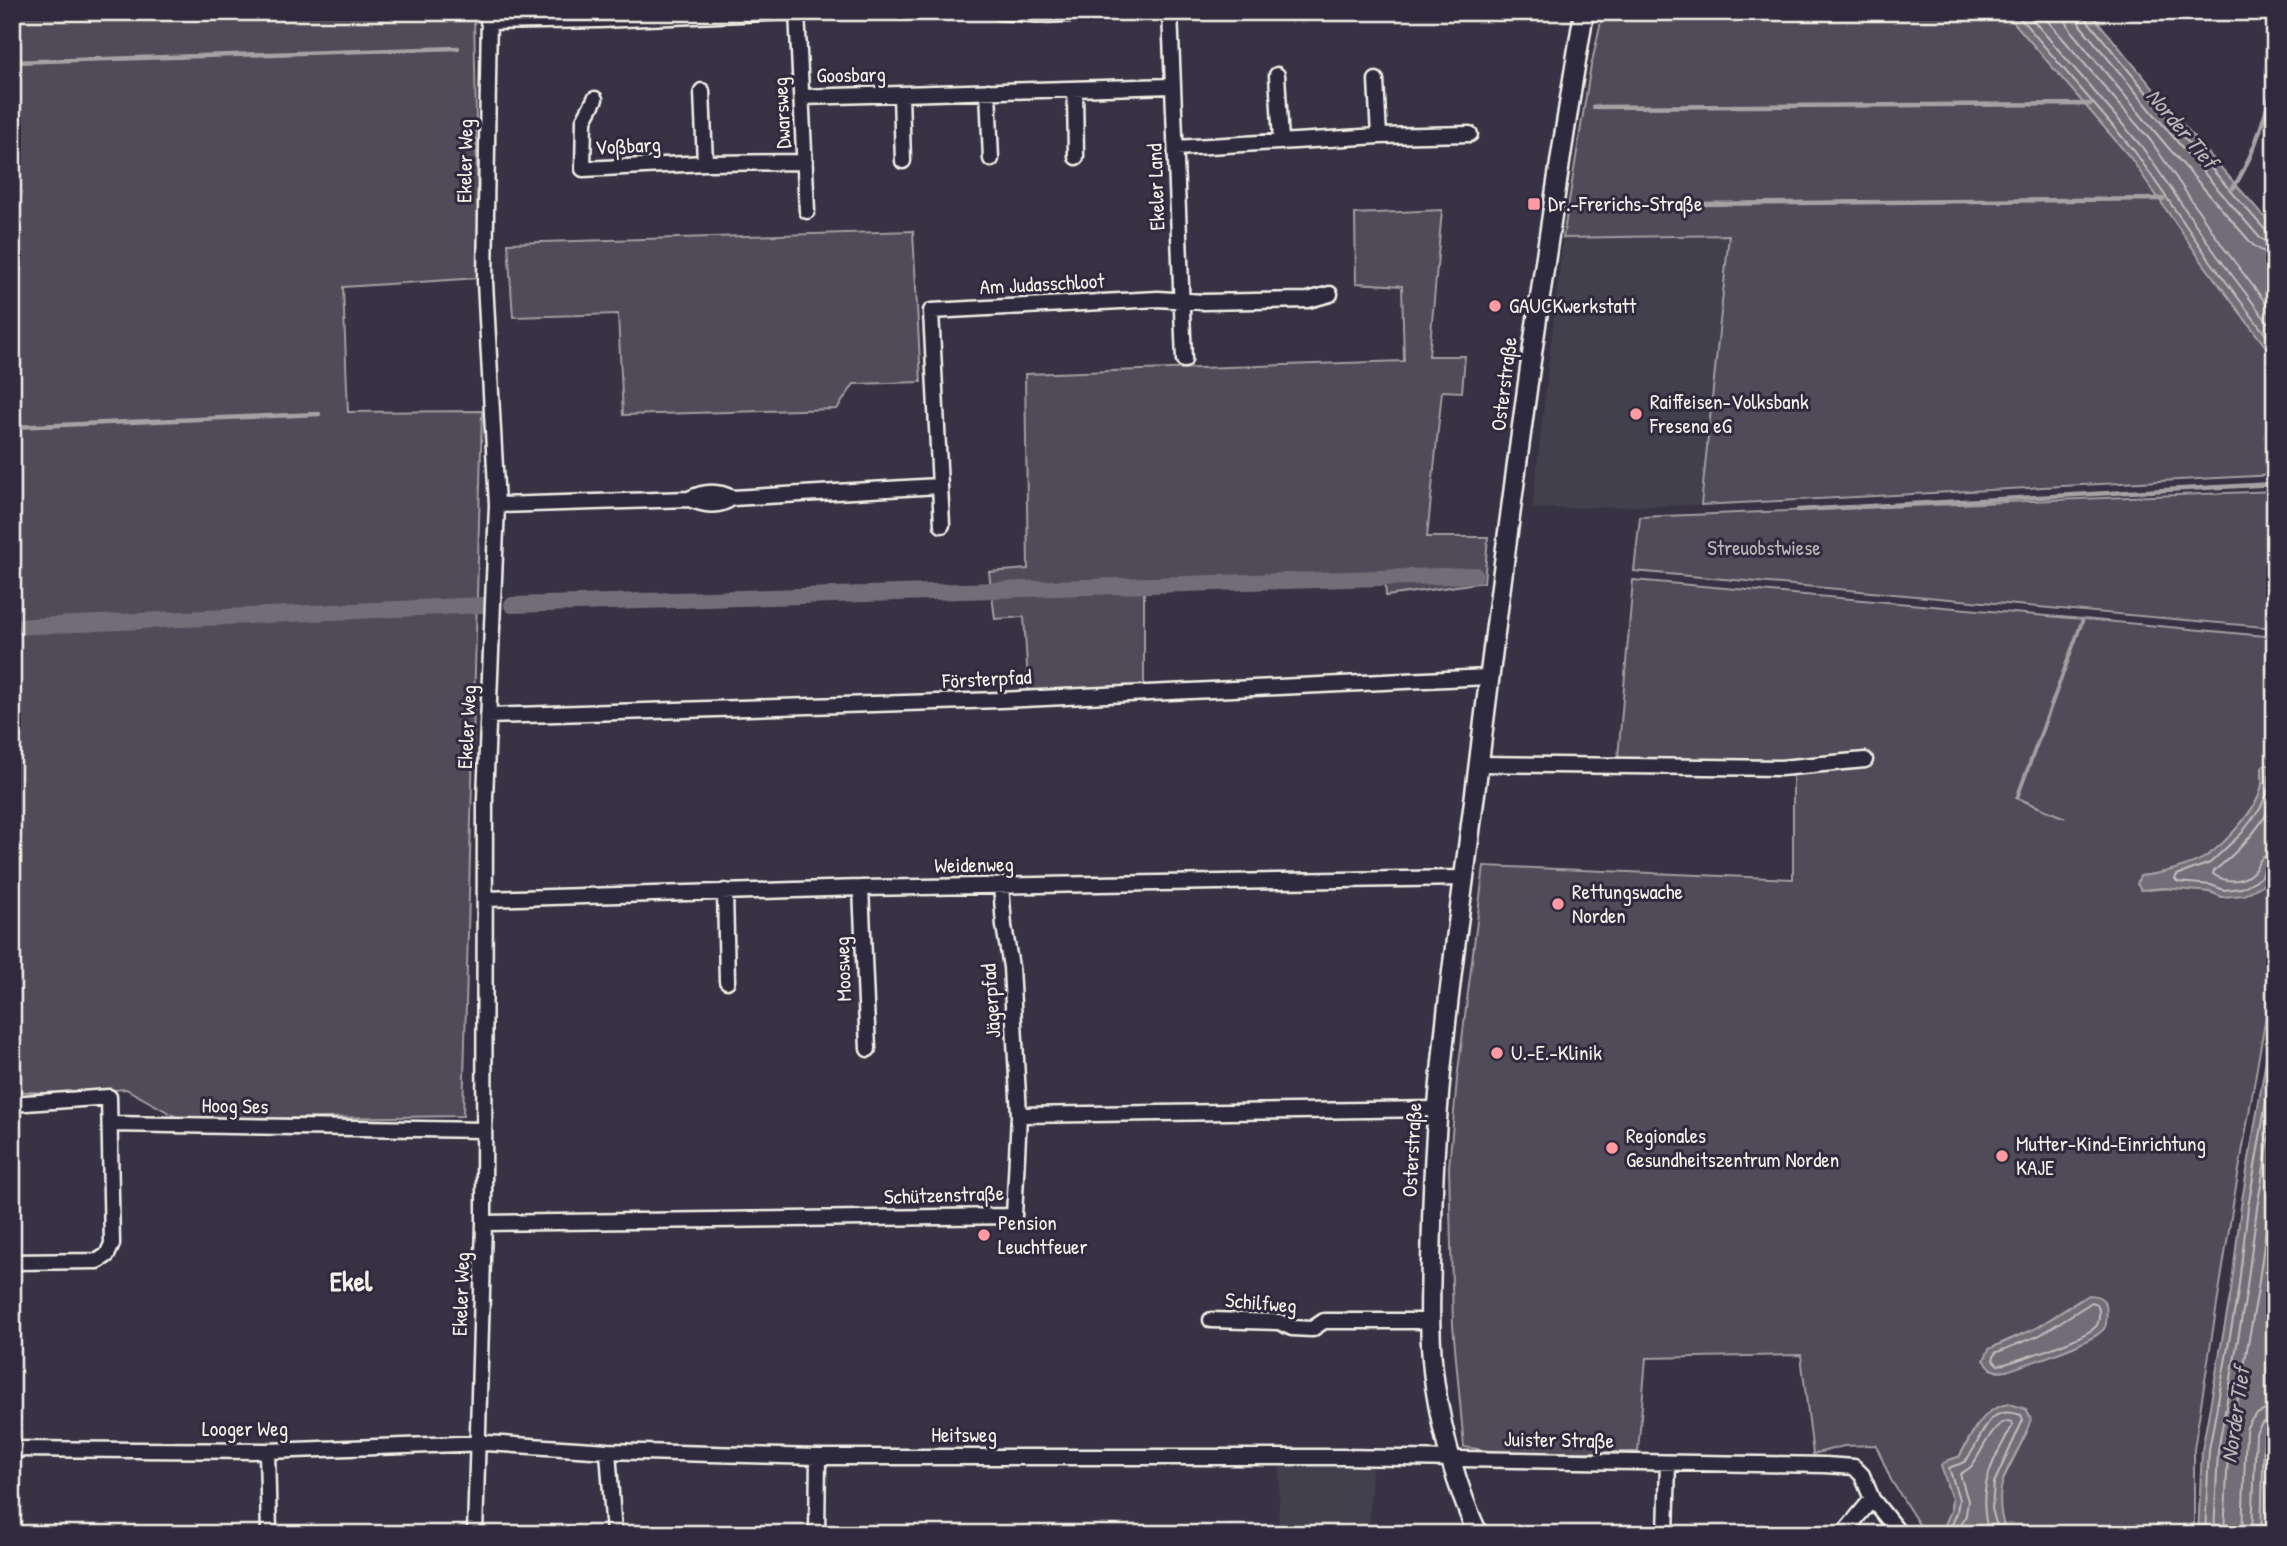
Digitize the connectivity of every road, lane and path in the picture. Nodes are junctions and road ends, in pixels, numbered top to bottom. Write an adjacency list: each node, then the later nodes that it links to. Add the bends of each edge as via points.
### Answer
1 (790, 12): 8 (street)
2 (797, 12): 17 (street, Dwarsweg)
3 (1000, 12): 7 (street)
4 (1115, 12): 7 (street)
5 (1170, 12): 12 (street, Ekeler Land)
6 (1584, 12): 35 (street, Osterstraße, via 1536,313)
7 (1043, 13)
8 (600, 16): 9 (street)
9 (488, 17): 33 (street, Ekeler Weg, via 485,282)
10 (1277, 75): 21 (street)
11 (1376, 80): 20 (street)
12 (1172, 86): 15 (street, Goosbarg); 22 (street, Ekeler Land)
13 (702, 91): 27 (street)
14 (988, 91): 15 (street, Goosbarg); 16 (street, Goosbarg); 24 (street)
15 (1075, 91): 23 (street)
16 (901, 95): 17 (street, Goosbarg); 25 (street, Goosbarg)
17 (802, 97): 26 (street, Dwarsweg)
18 (595, 99): 27 (street, Voßbarg, via 584,120 583,169)
19 (1470, 134): 20 (street)
20 (1379, 136): 21 (street)
21 (1281, 141): 22 (street)
22 (1176, 148): 30 (street, Ekeler Land)
23 (1076, 157)
24 (990, 159)
25 (903, 161)
26 (805, 162): 27 (street, Voßbarg); 28 (street, Dwarsweg)
27 (705, 163)
28 (807, 211)
29 (1329, 294): 30 (street, Am Judasschloot, via 1308,300)
30 (1182, 301): 31 (street, Ekeler Land); 32 (street, Am Judasschloot, via 931,311)
31 (1184, 360)
32 (939, 486): 33 (street); 34 (street, Am Judasschloot)
33 (497, 505): 36 (street, Ekeler Weg)
34 (942, 525)
35 (1489, 677): 36 (street, Försterpfad); 38 (street, Osterstraße)
36 (488, 716): 43 (street, Ekeler Weg)
37 (1865, 760): 38 (street, via 1781,768)
38 (1478, 764): 39 (street, Osterstraße)
39 (1464, 878): 40 (street, Weidenweg); 47 (street, Osterstraße)
40 (1001, 885): 41 (street, Weidenweg); 48 (street, Jägerpfad, via 1011,967)
41 (861, 888): 42 (street, Weidenweg); 45 (street, Moosweg)
42 (725, 891): 43 (street, Weidenweg); 44 (street)
43 (485, 899): 50 (street, Ekeler Weg)
44 (727, 981)
45 (868, 1049)
46 (12, 1104): 49 (street, via 109,1097)
47 (1437, 1109): 48 (street); 54 (street, Osterstraße)
48 (1018, 1115): 51 (street, Schützenstraße, via 1014,1216)
49 (111, 1124): 50 (street, Hoog Ses); 52 (street, via 113,1244 107,1255 98,1261)
50 (484, 1130): 51 (street, Ekeler Weg)
51 (484, 1223): 55 (street, Ekeler Weg)
52 (12, 1262)
53 (1211, 1320): 54 (street, Schilfweg, via 1279,1322 1312,1329 1324,1321)
54 (1431, 1321): 60 (street, Osterstraße, via 1435,1383)
55 (478, 1443): 57 (street, Looger Weg); 58 (street, Heitsweg); 64 (street, Ekeler Weg)
56 (12, 1449): 57 (street, Looger Weg)
57 (267, 1451): 63 (street)
58 (608, 1451): 59 (street, Heitsweg); 65 (street)
59 (818, 1457): 60 (street, Heitsweg); 66 (street)
60 (1450, 1459): 61 (street, Juister Straße); 67 (street, Osterstraße)
61 (1668, 1463): 62 (street, Juister Straße, via 1854,1467); 68 (street)
62 (1872, 1499): 69 (street); 70 (street)
63 (269, 1534)
64 (475, 1534)
65 (614, 1534)
66 (817, 1534)
67 (1478, 1534)
68 (1666, 1534)
69 (1843, 1534)
70 (1900, 1534)

